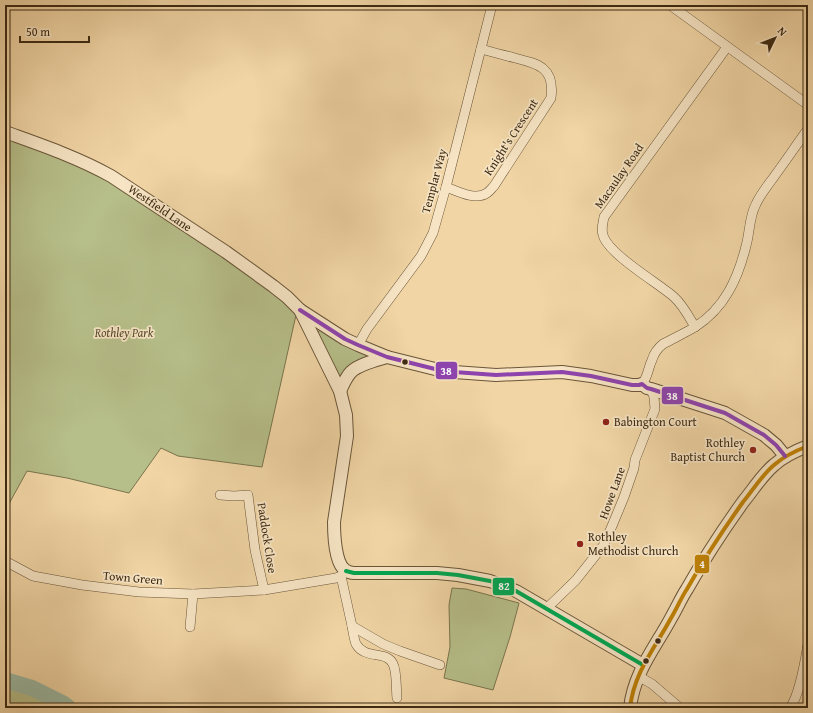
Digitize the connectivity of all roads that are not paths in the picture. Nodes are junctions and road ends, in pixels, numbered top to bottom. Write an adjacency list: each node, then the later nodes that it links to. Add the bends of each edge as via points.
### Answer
1 (492, 5): 4 (street, Templar Way)
2 (670, 5): 3 (street)
3 (727, 47): 5 (street); 10 (street, Macaulay Road, via 604,217 602,227 602,234 613,250 674,297)
4 (481, 49): 8 (street, Templar Way); 8 (street, Knight's Crescent, via 534,63 543,68 552,87 551,98 487,193 469,195)
5 (808, 105)
6 (808, 129): 10 (street, via 755,205 742,261 730,290 712,314)
7 (5, 132): 9 (street, Westfield Lane, via 70,156 111,176 226,252 273,286)
8 (446, 187): 11 (street, Templar Way, via 426,248)
9 (300, 310): 11 (street); 14 (street)
10 (695, 326): 13 (street, via 660,347 654,355 646,377)
11 (358, 345): 12 (street)
12 (387, 357): 13 (street, via 454,372 507,375 562,372); 14 (street, via 357,368 348,376)
13 (646, 386): 16 (street, via 725,412 764,435); 22 (street, Howe Lane, via 654,397 655,409 608,535 582,573)
14 (340, 391): 19 (street, via 346,415 347,436 334,530)
15 (808, 446): 16 (street)
16 (785, 456): 27 (street, via 773,465 734,514 690,583)
17 (220, 494): 20 (street, Paddock Close, via 248,495 255,550)
18 (5, 561): 21 (street, Town Green, via 33,576 82,585 139,592)
19 (344, 574): 20 (street, Town Green, via 336,578); 22 (street, via 449,574 482,579 516,591); 23 (street)
20 (264, 590): 21 (street, Town Green)
21 (193, 594): 24 (street)
22 (546, 609): 27 (street)
23 (352, 626): 26 (street, via 383,644); 29 (street, via 356,644 361,650 391,660)
24 (190, 627)
25 (808, 644): 32 (street, via 798,691)
26 (440, 665)
27 (643, 665): 28 (street)
28 (638, 676): 30 (street); 31 (street, via 652,684)
29 (399, 693)
30 (630, 708)
31 (680, 708)
32 (790, 708)

